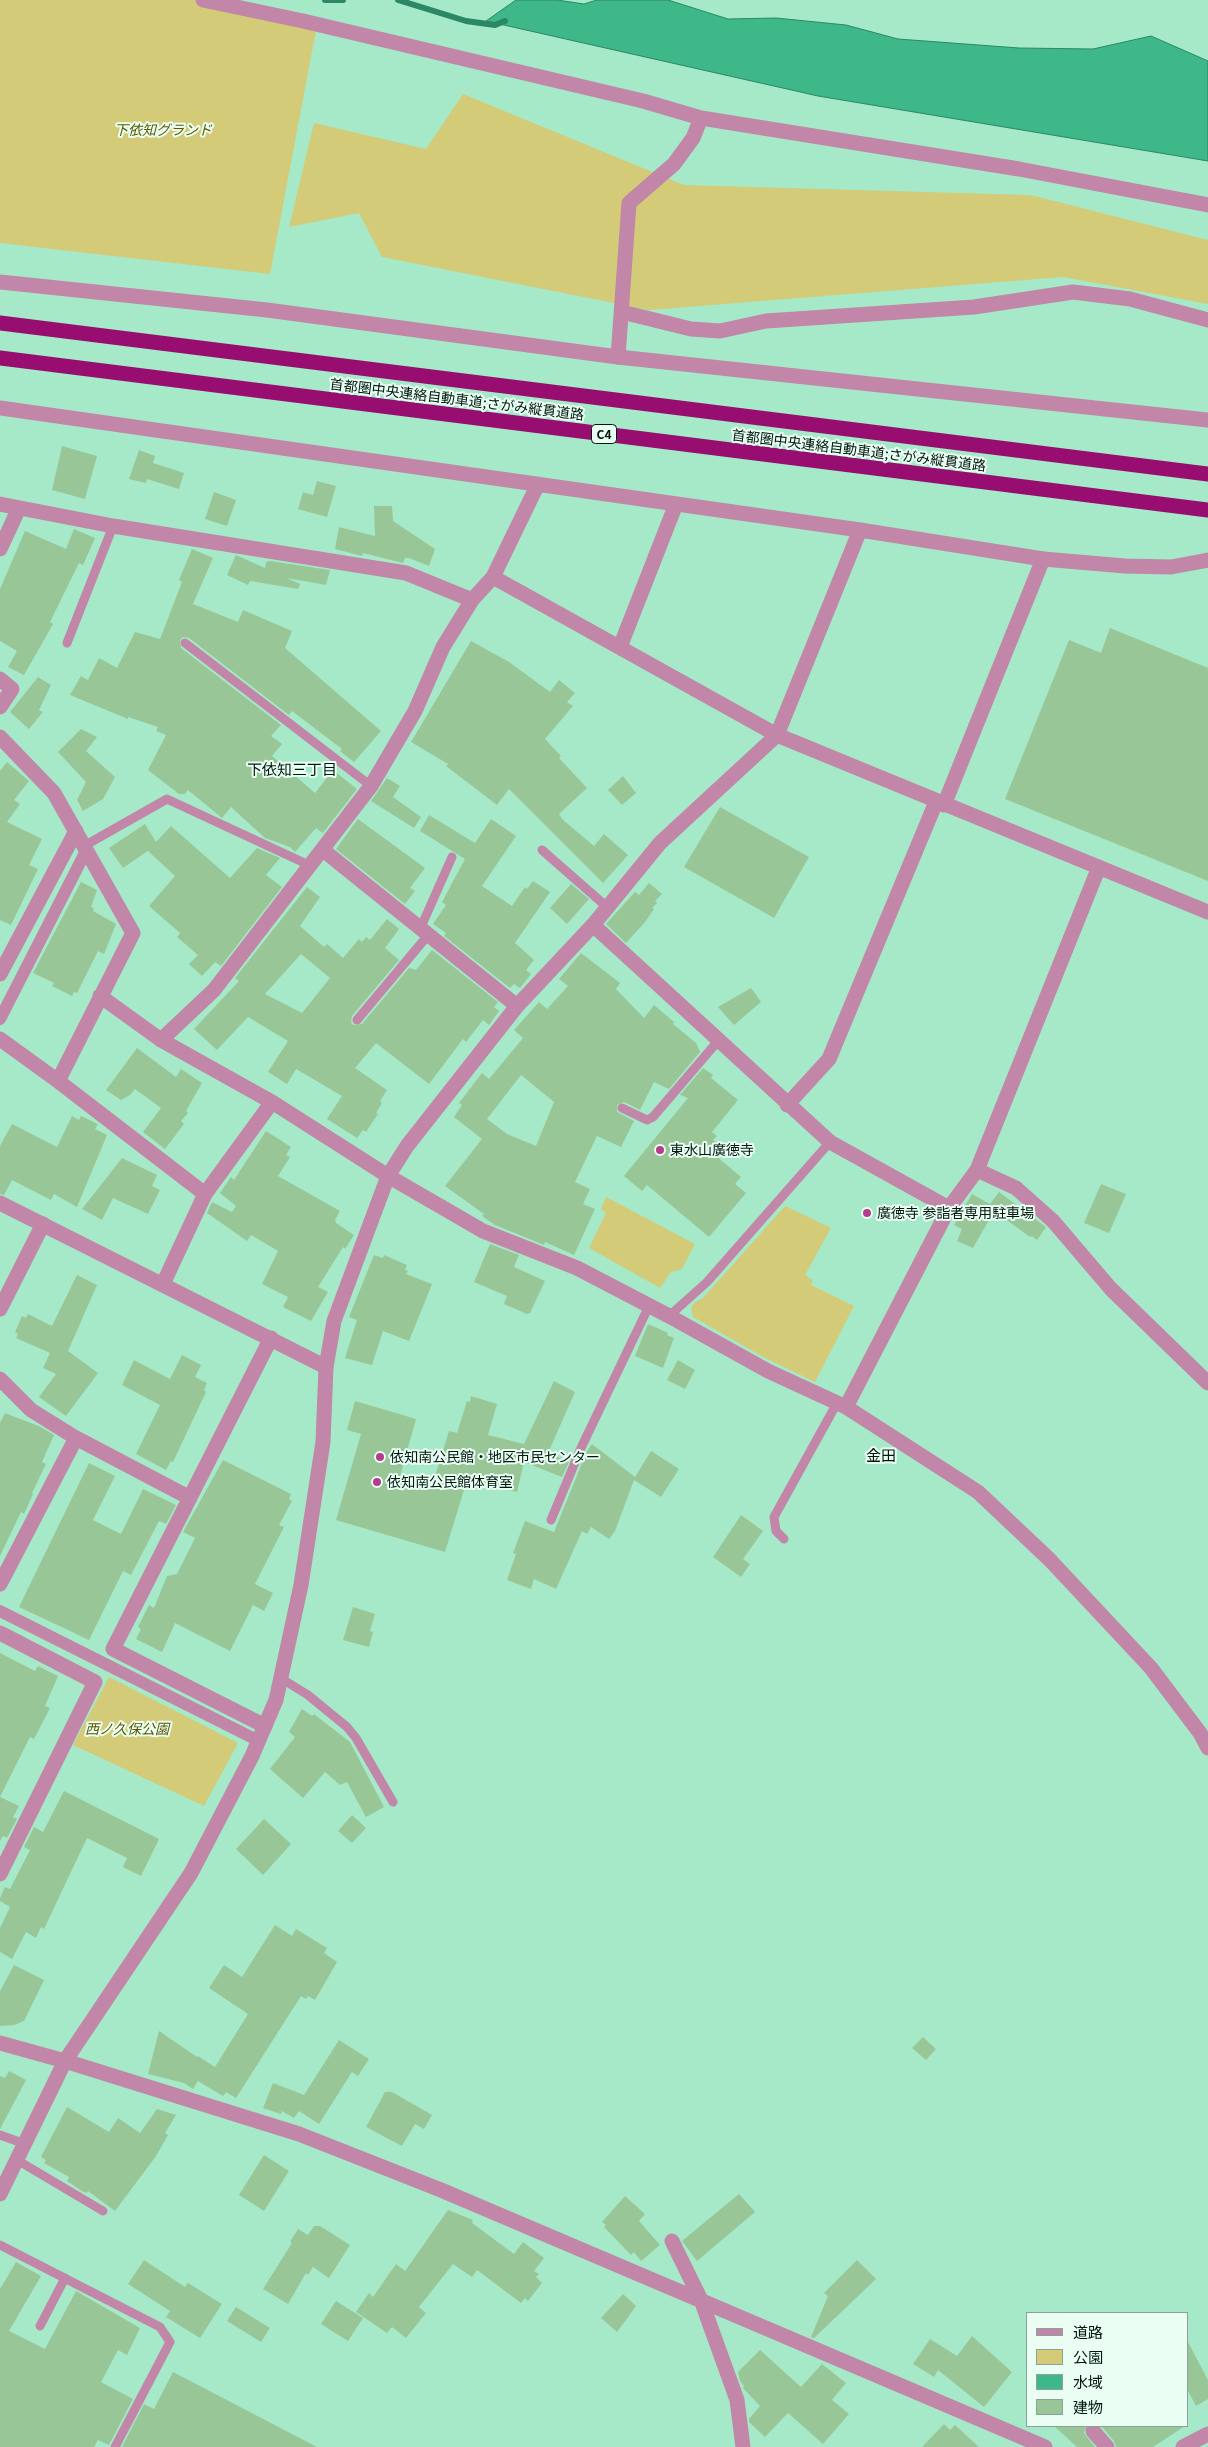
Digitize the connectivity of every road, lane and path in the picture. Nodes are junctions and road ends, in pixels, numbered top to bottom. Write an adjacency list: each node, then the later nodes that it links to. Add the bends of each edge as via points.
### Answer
1 (203, 0): 2 (street, via 371,37)
2 (701, 118): 3 (street, via 1019,169); 5 (street, via 693,138 674,164 629,203)
3 (1208, 205)
4 (0, 282): 8 (street, via 267,310)
5 (622, 312): 6 (street, via 691,329 720,331 766,321 974,307 1073,292 1130,299); 8 (street)
6 (1208, 320)
7 (0, 323): 12 (highway, 首都圏中央連絡自動車道;さがみ縦貫道路)
8 (618, 357): 11 (street)
9 (0, 358): 17 (highway, 首都圏中央連絡自動車道;さがみ縦貫道路 / C4)
10 (0, 408): 13 (street)
11 (1208, 420)
12 (1208, 474)
13 (538, 484): 15 (street); 23 (street)
14 (0, 504): 16 (street)
15 (676, 504): 19 (street); 27 (street)
16 (19, 508): 18 (street); 20 (street)
17 (1208, 510)
18 (113, 526): 24 (street, via 406,572); 25 (lane)
19 (860, 530): 21 (street); 30 (street)
20 (0, 549)
21 (1043, 559): 22 (street, via 1171,567); 33 (street)
22 (1208, 560)
23 (493, 577): 24 (street); 27 (street)
24 (472, 600): 32 (street, via 443,647 415,711)
25 (67, 643)
26 (185, 643): 32 (lane)
27 (620, 647): 30 (street)
28 (0, 679): 29 (street, via 12,689)
29 (0, 707)
30 (777, 735): 33 (street); 41 (street, via 660,843)
31 (3, 746): 34 (street, via 54,792)
32 (371, 786): 36 (street)
33 (940, 803): 40 (street); 55 (street, via 829,1059)
34 (76, 831): 35 (street); 45 (street)
35 (86, 848): 39 (lane, via 168,799); 46 (street, via 133,932); 48 (street)
36 (323, 850): 39 (street); 44 (street)
37 (542, 850): 41 (lane)
38 (452, 857): 44 (lane)
39 (311, 866): 51 (street, via 214,990)
40 (1099, 867): 42 (street); 58 (street)
41 (607, 907): 43 (street)
42 (1208, 912)
43 (593, 925): 47 (street); 52 (street)
44 (425, 930): 47 (street); 49 (lane)
45 (0, 974)
46 (100, 996): 51 (street); 53 (street)
47 (517, 1006): 59 (street, via 407,1146)
48 (0, 1020)
49 (356, 1020)
50 (0, 1039): 53 (street)
51 (161, 1040): 54 (street)
52 (718, 1041): 55 (street); 56 (lane, via 653,1117 647,1120)
53 (58, 1081): 60 (street)
54 (272, 1102): 59 (street); 60 (street)
55 (787, 1105): 57 (street)
56 (622, 1108)
57 (830, 1142): 62 (street); 67 (lane, via 707,1282)
58 (976, 1170): 62 (street); 71 (street, via 1016,1188 1053,1221 1111,1289)
59 (388, 1176): 65 (street, via 483,1230 577,1268); 69 (street, via 334,1321)
60 (205, 1194): 64 (street)
61 (0, 1203): 63 (street)
62 (949, 1208): 72 (street)
63 (43, 1224): 64 (street); 66 (street)
64 (163, 1284): 68 (street)
65 (649, 1306): 67 (street); 75 (lane, via 581,1448)
66 (0, 1309)
67 (669, 1316): 72 (street, via 768,1372)
68 (271, 1338): 69 (street); 74 (street)
69 (326, 1367): 80 (street, via 323,1442 301,1585)
70 (0, 1378): 73 (street, via 31,1410)
71 (1208, 1383)
72 (841, 1405): 76 (lane, via 774,1517 776,1531); 83 (street, via 978,1492 1042,1552 1151,1668)
73 (76, 1438): 74 (street); 77 (street)
74 (190, 1498): 81 (street, via 113,1649)
75 (551, 1520)
76 (784, 1539)
77 (0, 1584)
78 (0, 1611): 82 (street)
79 (0, 1633): 85 (street, via 95,1682)
80 (282, 1679): 81 (street); 84 (lane, via 308,1695 347,1727)
81 (265, 1726): 87 (street, via 191,1873)
82 (250, 1737)
83 (1208, 1748)
84 (393, 1802)
85 (0, 1874)
86 (0, 2043): 87 (street)
87 (65, 2061): 89 (street); 96 (street, via 299,2134)
88 (0, 2135): 89 (lane)
89 (25, 2144): 90 (street)
90 (16, 2160): 91 (street); 92 (lane)
91 (0, 2194)
92 (102, 2211)
93 (672, 2241): 96 (street)
94 (0, 2245): 95 (lane)
95 (65, 2278): 97 (lane); 100 (lane, via 160,2327 170,2342)
96 (702, 2300): 101 (street, via 737,2400); 102 (street)
97 (40, 2326)
98 (1093, 2431): 103 (street)
99 (1208, 2434): 104 (street)
100 (115, 2447)
101 (743, 2447)
102 (1046, 2447)
103 (1107, 2447)
104 (1183, 2447)

